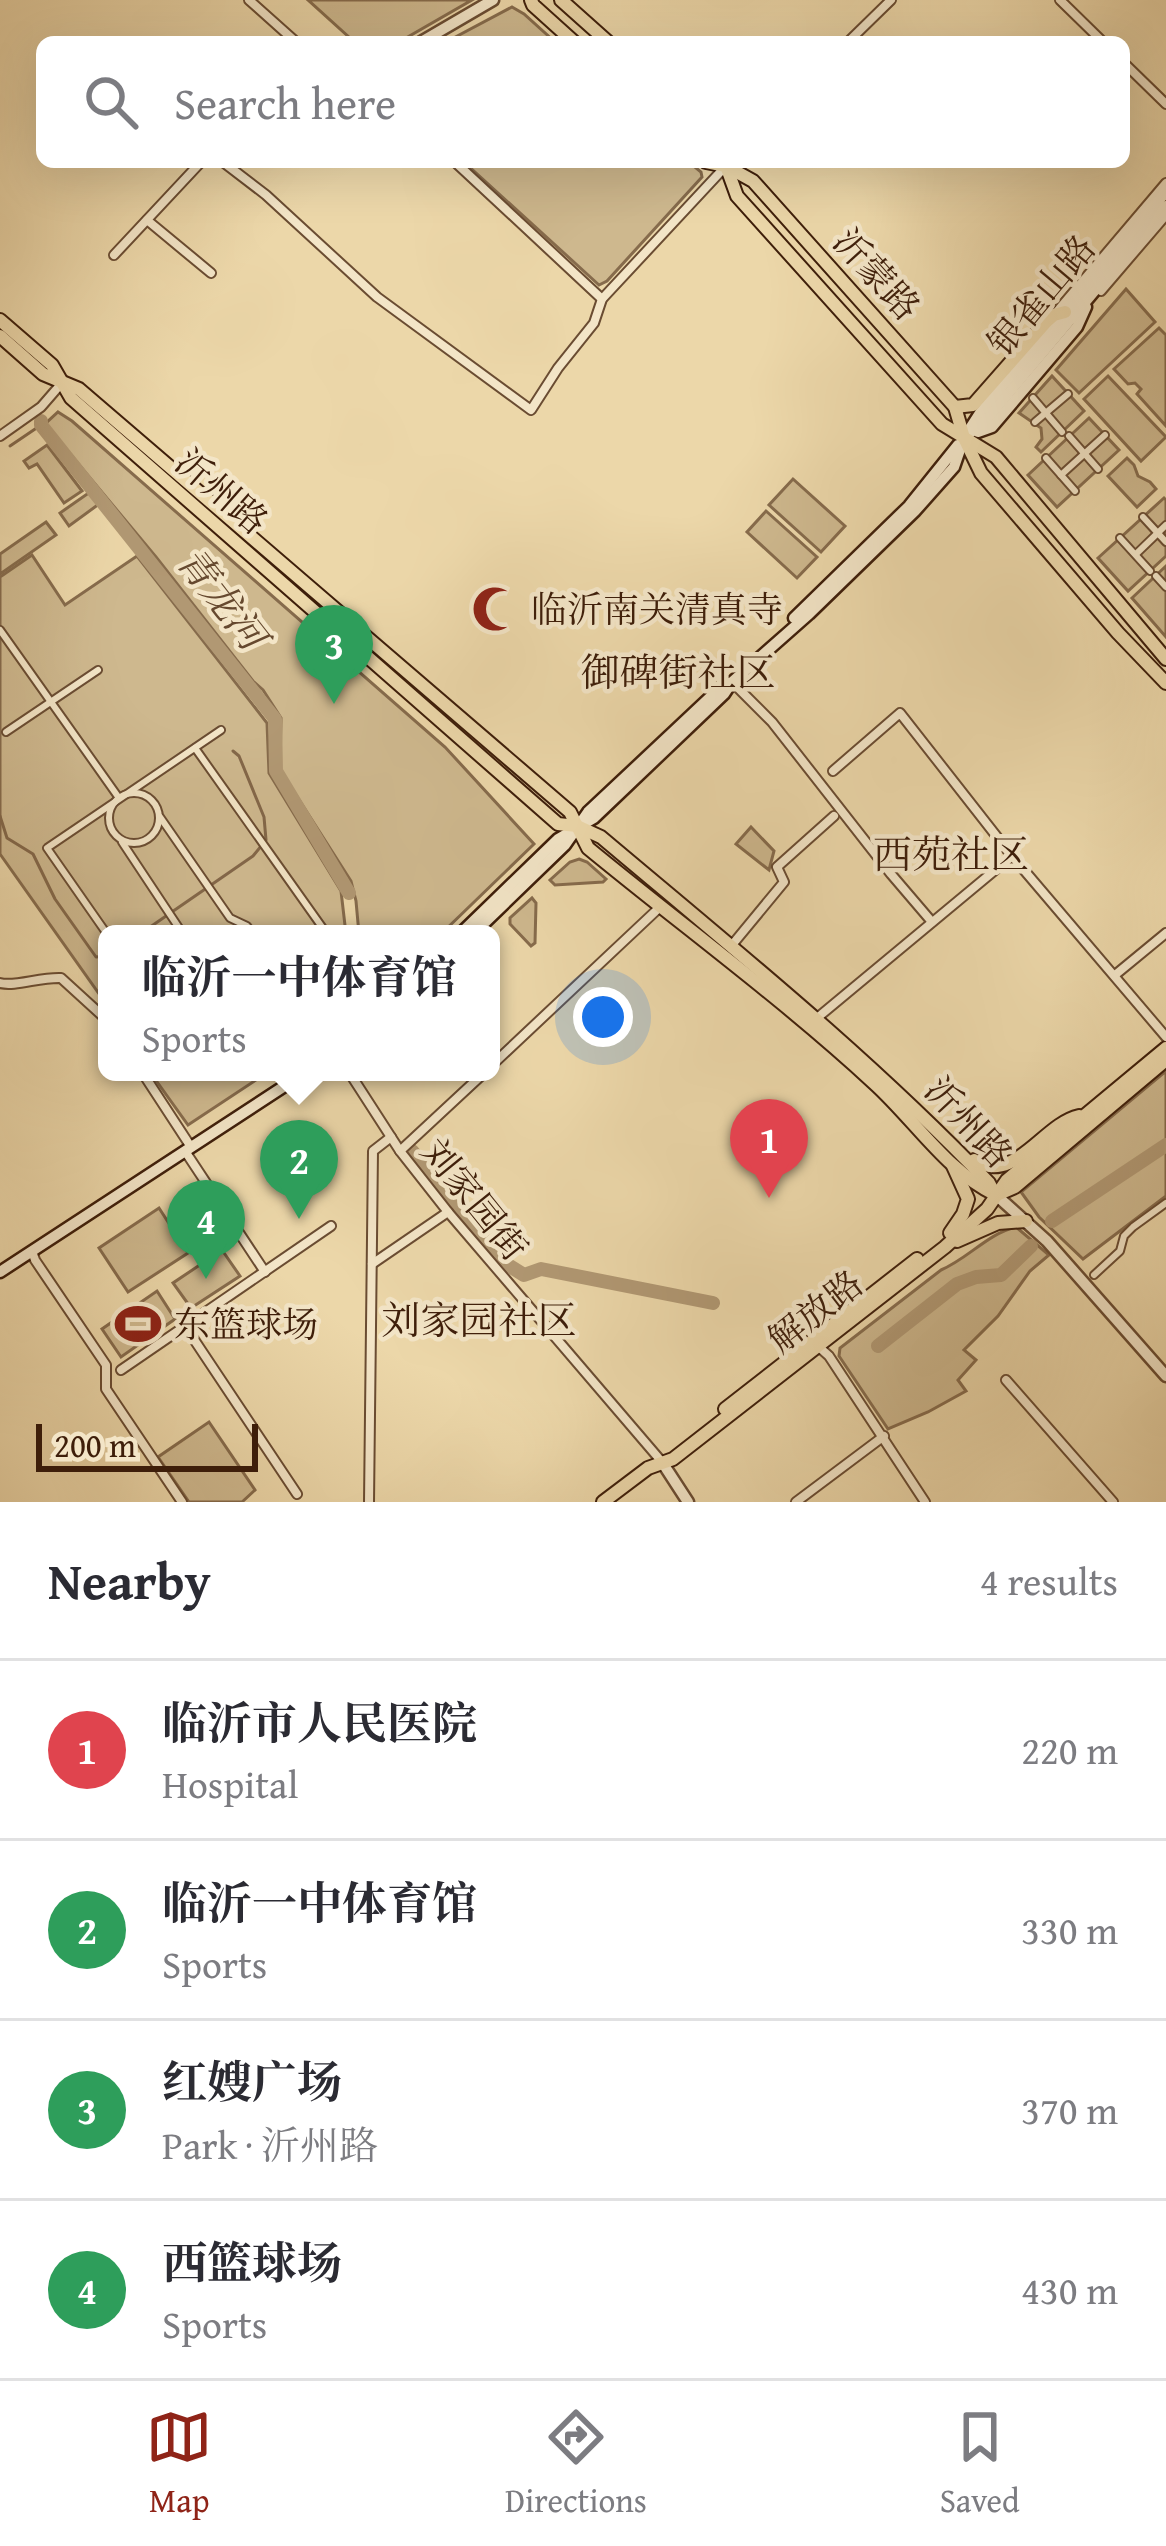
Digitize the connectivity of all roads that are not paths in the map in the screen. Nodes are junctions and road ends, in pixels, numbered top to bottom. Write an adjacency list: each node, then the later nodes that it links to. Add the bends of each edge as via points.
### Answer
1 (249, 0): 7 (street)
2 (493, 0): 8 (main road)
3 (531, 0): 9 (main road)
4 (561, 0): 10 (main road)
5 (891, 0): 11 (street)
6 (1060, 0): 12 (street)
7 (289, 36)
8 (431, 36)
9 (567, 36)
10 (601, 36)
11 (854, 36)
12 (1097, 36)
13 (1130, 69): 14 (street)
14 (1166, 104)
15 (195, 168): 23 (street)
16 (231, 168): 27 (street, via 377,297 530,410 594,323)
17 (461, 168): 27 (street)
18 (722, 168): 27 (street)
19 (729, 168): 40 (main road, 沂蒙路, via 737,196 942,424)
20 (734, 168): 35 (main road, 沂蒙路)
21 (1166, 188): 28 (main road, 银雀山路)
22 (1166, 211): 26 (main road, 银雀山路); 30 (street)
23 (147, 220): 24 (street); 25 (street)
24 (115, 255)
25 (211, 273)
26 (1094, 291): 30 (main road); 40 (main road, 银雀山路)
27 (602, 299)
28 (1060, 314): 35 (main road, via 978,401); 40 (main road, 银雀山路)
29 (0, 320): 32 (main road, 沂州路)
30 (1077, 327): 40 (main road, via 992,427)
31 (0, 336): 32 (main road, 沂州路)
32 (62, 383): 39 (street); 68 (main road, 沂州路, via 337,631 364,634)
33 (1068, 394): 36 (street)
34 (1033, 398): 36 (street)
35 (955, 407): 40 (main road, 沂蒙路)
36 (1046, 413): 37 (street); 41 (street)
37 (1035, 422)
38 (1105, 435): 41 (street)
39 (0, 436)
40 (964, 438): 56 (main road, 沂蒙路, via 996,458); 58 (main road, 银雀山路, via 909,506); 59 (main road, 沂蒙路, via 981,473)
41 (1085, 454): 43 (street); 44 (street)
42 (1046, 458): 44 (street)
43 (1098, 469)
44 (1061, 475): 45 (street)
45 (1075, 490)
46 (1142, 517): 48 (street)
47 (1166, 525): 48 (street)
48 (1158, 533): 50 (street); 51 (street)
49 (1120, 538): 51 (street)
50 (1166, 542)
51 (1136, 554): 52 (street)
52 (1166, 586)
53 (0, 629): 54 (street)
54 (9, 642): 55 (street); 60 (street)
55 (0, 649)
56 (1166, 659)
57 (98, 670): 60 (street)
58 (732, 682): 68 (main road, 银雀山路); 72 (street)
59 (1166, 683)
60 (51, 703): 62 (street); 65 (street)
61 (221, 730): 63 (street)
62 (6, 732)
63 (195, 748): 65 (street); 76 (street)
64 (833, 771): 70 (street, via 900,713)
65 (119, 798): 67 (street, via 142,794); 69 (street, via 109,819); 73 (street, via 47,848)
66 (834, 816): 80 (street, via 777,868 784,882)
67 (160, 817): 69 (street, via 151,838); 75 (street, via 230,918)
68 (577, 826): 71 (main road, 沂州路, via 588,848); 77 (main road, 银雀山路); 78 (main road, 银雀山路); 80 (main road, 沂州路, via 601,837)
69 (121, 840): 74 (street)
70 (1012, 856): 72 (street); 81 (street)
71 (660, 907): 87 (street); 97 (main road, 沂州路)
72 (932, 922): 84 (street)
73 (101, 925)
74 (177, 925)
75 (246, 925)
76 (320, 925)
77 (469, 925)
78 (482, 925)
79 (1166, 933): 81 (street)
80 (731, 946): 84 (main road, 沂州路)
81 (1115, 975): 85 (street)
82 (0, 983): 83 (street, via 61,978)
83 (98, 1012)
84 (817, 1018): 97 (main road, 沂州路)
85 (1166, 1036)
86 (1166, 1048): 93 (main road, 解放路)
87 (500, 1058)
88 (1166, 1060): 98 (main road, 解放路)
89 (147, 1081): 95 (street)
90 (292, 1081): 95 (main road)
91 (355, 1081): 94 (street, 刘家园街)
92 (475, 1081): 96 (street)
93 (1086, 1114): 97 (main road, via 1066,1119 1008,1166); 98 (main road, 解放路)
94 (391, 1137): 96 (street, 刘家园街); 105 (street, via 373,1151)
95 (188, 1149): 104 (main road); 107 (street)
96 (400, 1151): 100 (street, 刘家园街)
97 (952, 1153): 98 (main road, 沂州路); 103 (main road, via 968,1199)
98 (996, 1195): 101 (main road); 103 (main road, 解放路)
99 (1166, 1203): 108 (street, via 1133,1227)
100 (448, 1212): 105 (street); 115 (street, 刘家园街)
101 (1030, 1225): 103 (main road, via 998,1223); 112 (main road)
102 (331, 1226): 107 (street)
103 (948, 1240): 110 (main road, 解放路); 115 (main road, 解放路)
104 (32, 1251): 106 (main road); 117 (street, via 106,1365 106,1389)
105 (372, 1264): 118 (street)
106 (0, 1272)
107 (265, 1272): 109 (street)
108 (1094, 1275)
109 (185, 1326): 111 (street); 116 (street)
110 (819, 1347): 114 (street); 115 (main road, 解放路)
111 (121, 1370)
112 (1166, 1376)
113 (1006, 1380): 124 (street)
114 (884, 1436): 122 (street); 123 (street)
115 (662, 1462): 119 (main road, 解放路); 120 (main road, 解放路); 121 (main road)
116 (297, 1494)
117 (182, 1502)
118 (369, 1502)
119 (603, 1502)
120 (616, 1502)
121 (688, 1502)
122 (796, 1502)
123 (925, 1502)
124 (1114, 1502)

